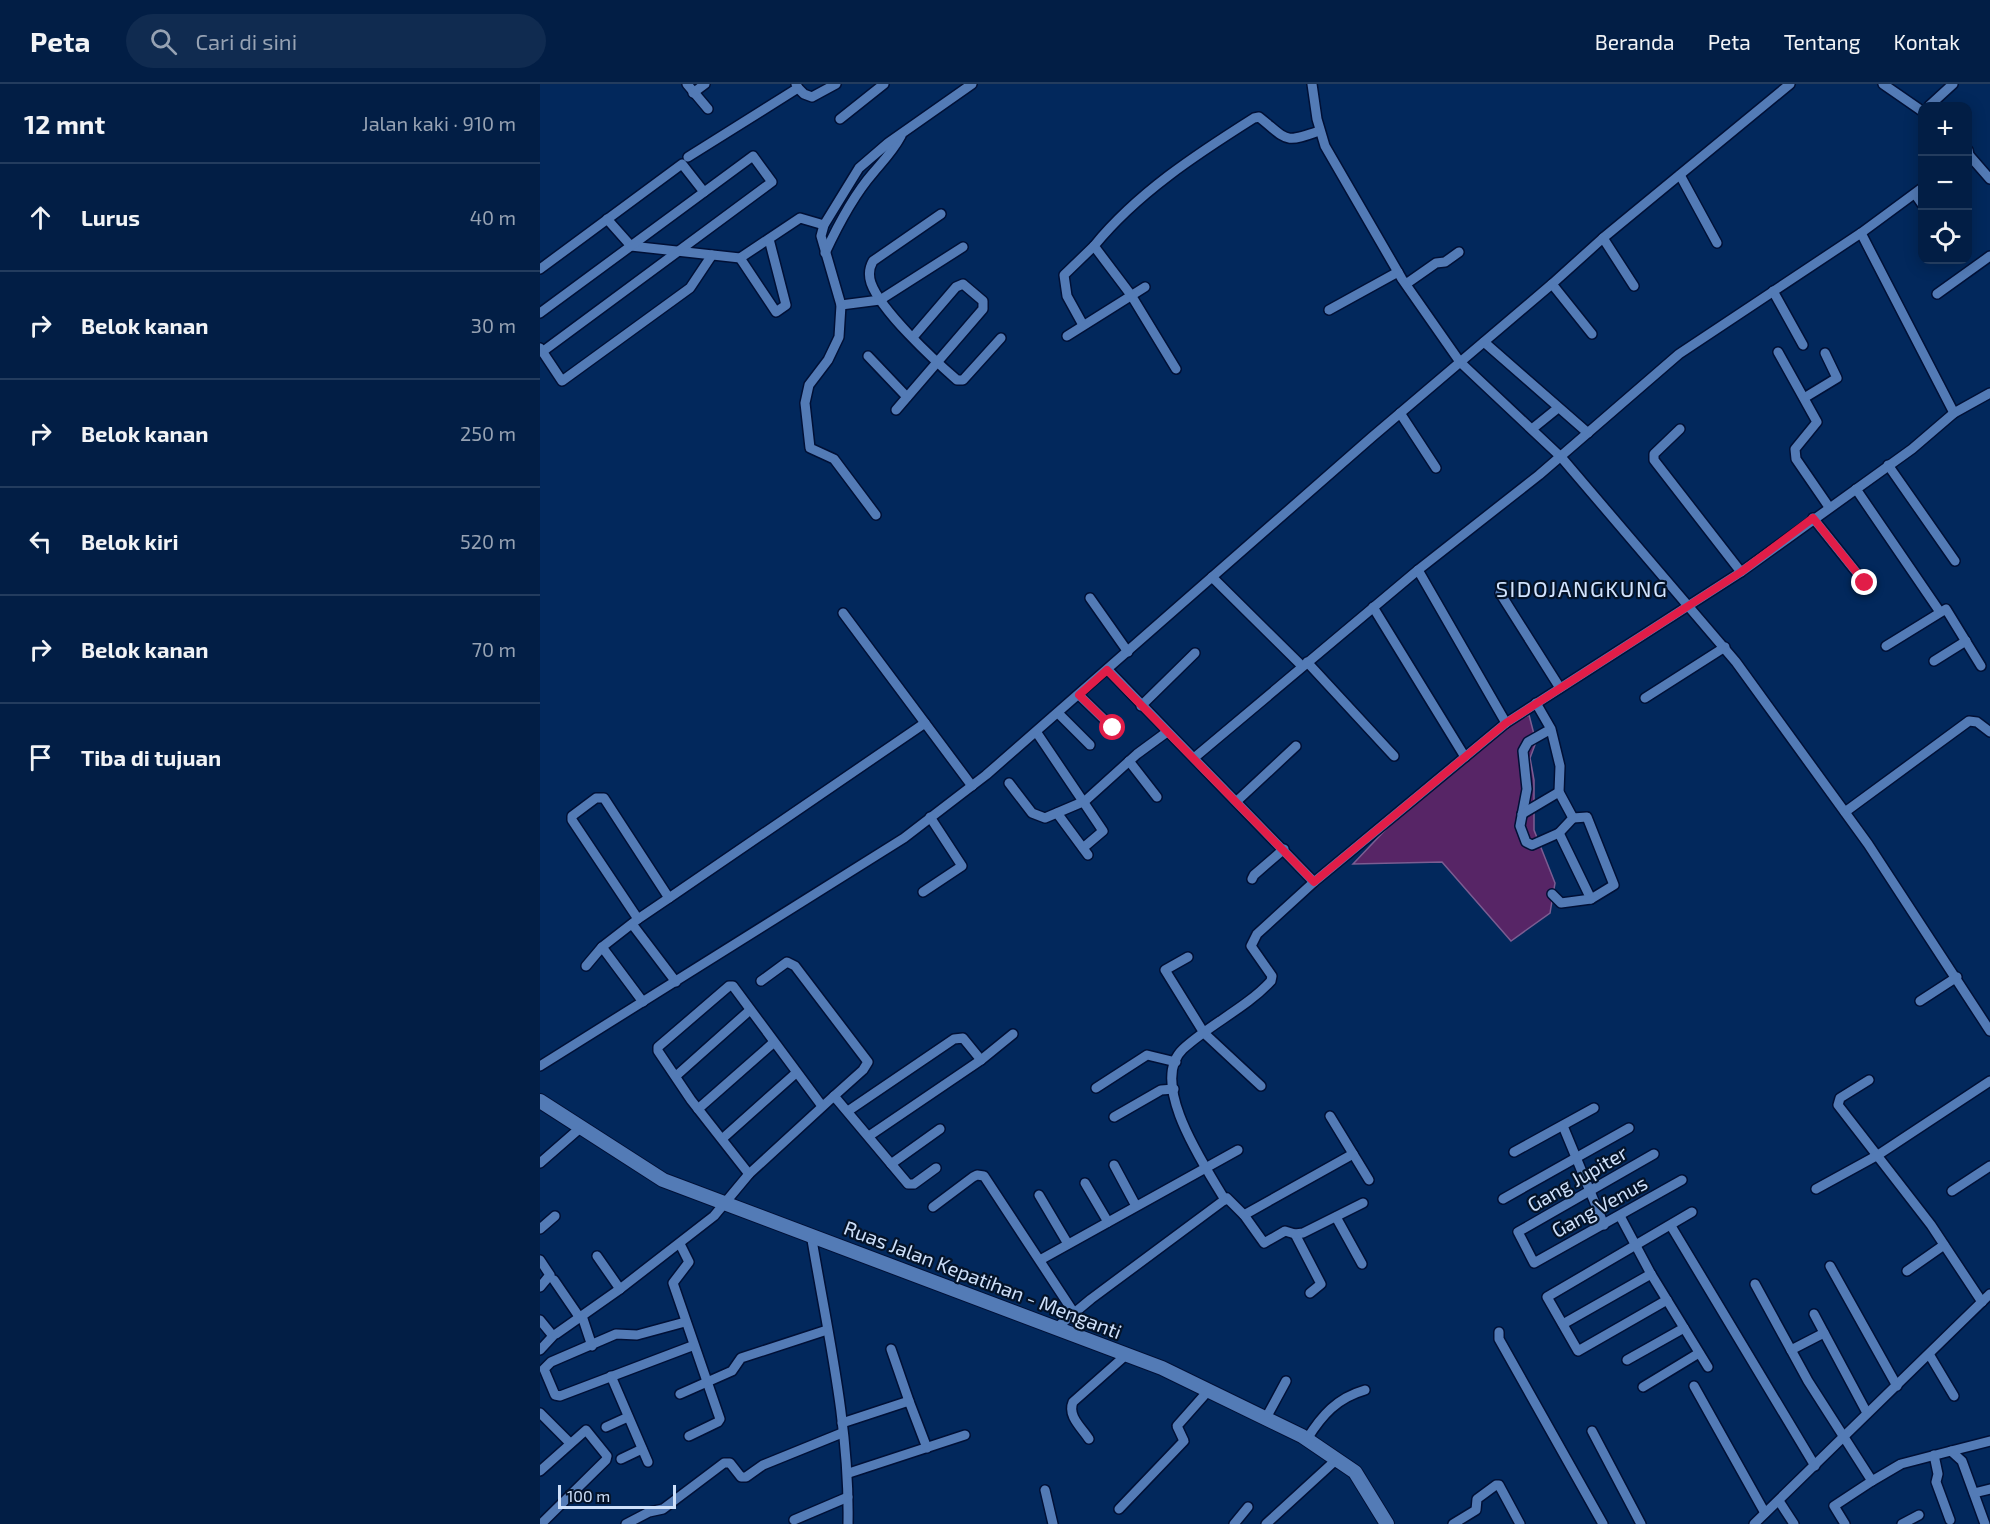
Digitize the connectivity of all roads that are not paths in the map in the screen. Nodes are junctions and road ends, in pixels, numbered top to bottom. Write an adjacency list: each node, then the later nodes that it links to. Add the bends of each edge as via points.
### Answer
1 (687, 84): 11 (street)
2 (705, 84): 11 (street)
3 (836, 84): 10 (street, via 812,97)
4 (884, 84): 15 (street)
5 (972, 84): 17 (street)
6 (1312, 84): 16 (street)
7 (1790, 84): 20 (street)
8 (1883, 84): 13 (street)
9 (1953, 84): 12 (street)
10 (797, 86): 19 (street)
11 (693, 93): 14 (street)
12 (1933, 102)
13 (1918, 108)
14 (708, 109)
15 (840, 119)
16 (1319, 131): 34 (street, via 1289,140 1259,117 1254,118 1173,173 1118,217); 45 (street)
17 (902, 136): 23 (street, via 859,168); 25 (street)
18 (1970, 156): 21 (street)
19 (687, 157)
20 (1680, 175): 30 (street); 32 (street)
21 (1990, 179)
22 (704, 192): 27 (street, via 682,164); 33 (street); 36 (street, via 753,156 772,182)
23 (845, 192): 25 (street); 28 (street)
24 (1918, 192): 29 (street)
25 (858, 197): 38 (street, via 842,217)
26 (941, 214): 53 (street, via 873,261 869,270 871,283)
27 (607, 219): 33 (street); 44 (street)
28 (824, 225): 31 (street, via 800,218); 38 (street, via 821,236)
29 (1861, 233): 50 (street); 77 (street)
30 (1603, 237): 47 (street); 48 (street)
31 (769, 239): 41 (street); 41 (street, via 786,305 776,312)
32 (1717, 243)
33 (631, 246): 36 (street); 56 (street)
34 (1094, 246): 52 (street); 57 (street, via 1064,275 1067,296)
35 (963, 247): 53 (street)
36 (678, 251): 39 (street); 64 (street)
37 (1459, 252): 46 (street)
38 (825, 253): 54 (street)
39 (712, 255): 41 (street); 64 (street, via 690,288 562,381)
40 (1990, 256): 43 (street)
41 (740, 258)
42 (1972, 263): 43 (street)
43 (1975, 267): 51 (street)
44 (540, 269)
45 (1398, 272): 46 (street); 55 (street)
46 (1406, 284): 69 (street)
47 (1552, 284): 58 (street); 62 (street)
48 (1634, 286)
49 (1144, 287): 52 (street)
50 (1773, 291): 63 (street); 80 (street, via 1679,354)
51 (1937, 294)
52 (1131, 296): 57 (street); 70 (street)
53 (880, 300): 54 (street); 60 (street)
54 (841, 305): 86 (street, via 839,337 809,385 805,403 810,448 834,459)
55 (1329, 310)
56 (540, 313)
57 (1083, 325): 59 (street)
58 (1592, 334)
59 (1067, 336)
60 (913, 337): 68 (street); 68 (street, via 956,287 963,284 977,294 982,309)
61 (1001, 338): 68 (street, via 963,380 957,380)
62 (1484, 342): 69 (street); 74 (street)
63 (1803, 345)
64 (541, 350)
65 (1778, 352): 73 (street)
66 (1825, 353): 73 (street, via 1837,378)
67 (868, 356): 72 (street)
68 (937, 362): 72 (street)
69 (1460, 362): 76 (street); 78 (street)
70 (1176, 369)
71 (1990, 393): 77 (street)
72 (907, 397): 75 (street)
73 (1804, 398): 85 (street, via 1817,422 1795,453)
74 (1558, 408): 78 (street); 80 (street)
75 (896, 410)
76 (1400, 413): 83 (street); 91 (street)
77 (1954, 413): 82 (street)
78 (1532, 429): 81 (street)
79 (1680, 429): 90 (street, via 1654,454 1654,460)
80 (1588, 433): 81 (street)
81 (1561, 457): 89 (street); 95 (street)
82 (1888, 465): 84 (street); 88 (street)
83 (1436, 468)
84 (1856, 489): 85 (street); 97 (street)
85 (1829, 507): 87 (street)
86 (876, 515)
87 (1813, 518): 90 (street); 92 (street)
88 (1955, 561)
89 (1419, 570): 96 (street); 115 (street)
90 (1741, 572): 95 (street)
91 (1212, 577): 102 (street); 105 (street)
92 (1865, 583)
93 (1500, 593): 108 (street)
94 (1090, 598): 102 (street)
95 (1690, 605): 101 (street); 108 (street)
96 (1373, 607): 105 (street); 124 (street)
97 (1940, 612): 99 (street, via 1946,609); 100 (street)
98 (843, 613): 114 (street)
99 (1966, 641): 104 (street); 106 (street)
100 (1886, 646)
101 (1725, 647): 110 (street); 133 (street)
102 (1128, 652): 107 (street)
103 (1195, 653): 112 (street)
104 (1934, 661)
105 (1304, 664): 123 (street); 125 (street)
106 (1981, 666)
107 (1107, 670): 109 (street); 112 (street)
108 (1560, 688): 111 (street)
109 (1079, 695): 113 (street); 116 (street)
110 (1645, 698)
111 (1536, 704): 115 (street); 117 (street)
112 (1142, 706): 118 (street)
113 (1058, 713): 120 (street); 121 (street)
114 (925, 723): 128 (street); 144 (street)
115 (1506, 723): 124 (street)
116 (1113, 728)
117 (1551, 729): 129 (street, via 1560,766); 135 (street, via 1524,746 1527,789)
118 (1167, 732): 125 (street); 126 (street)
119 (1990, 732): 133 (street, via 1977,722 1968,721)
120 (1037, 733): 128 (street); 132 (street)
121 (1090, 746)
122 (1296, 746): 131 (street)
123 (1394, 756)
124 (1465, 757): 141 (street)
125 (1194, 758): 131 (street)
126 (1129, 761): 130 (street); 132 (street)
127 (1009, 783): 134 (street, via 1037,817)
128 (972, 786): 136 (street)
129 (1559, 792): 135 (street); 137 (street)
130 (1156, 797)
131 (1237, 801): 139 (street)
132 (1082, 803): 134 (street); 134 (street, via 1104,833 1085,852)
133 (1845, 812): 150 (street)
134 (1057, 813)
135 (1522, 814): 138 (street, via 1520,826 1529,844)
136 (930, 817): 142 (street, via 962,866); 152 (street, via 904,838)
137 (1574, 818): 138 (street); 145 (street, via 1587,817 1614,882 1611,888)
138 (1559, 833): 145 (street)
139 (1284, 849): 140 (street); 141 (street)
140 (1252, 879)
141 (1314, 882): 157 (street, via 1253,939 1251,946 1272,976 1271,981)
142 (923, 892)
143 (1552, 894): 145 (street, via 1561,903)
144 (669, 898): 146 (street); 146 (street, via 604,798 596,798 572,820)
145 (1591, 899)
146 (635, 922): 147 (street); 152 (street)
147 (602, 947): 149 (street); 154 (street)
148 (1188, 957): 157 (street, via 1165,970)
149 (586, 966)
150 (1956, 977): 153 (street); 156 (street)
151 (761, 981): 170 (street, via 787,962 795,966 867,1062)
152 (676, 982): 154 (street)
153 (1920, 1001)
154 (643, 1002): 162 (street)
155 (750, 1010): 159 (street); 164 (street); 164 (street, via 737,989 729,986 658,1047)
156 (1990, 1030)
157 (1204, 1033): 161 (street, via 1183,1049); 167 (street)
158 (1014, 1034): 160 (street)
159 (773, 1043): 163 (street); 174 (street)
160 (981, 1060): 175 (street, via 963,1038 954,1039); 182 (street)
161 (1176, 1062): 168 (street, via 1147,1055); 169 (street)
162 (540, 1066)
163 (796, 1073): 172 (street); 183 (street)
164 (676, 1077): 174 (street)
165 (1869, 1080): 188 (street, via 1840,1098 1838,1104)
166 (1990, 1081): 188 (street)
167 (1262, 1086)
168 (1096, 1088)
169 (1174, 1089): 177 (street, via 1161,1090); 194 (street, via 1185,1132)
170 (834, 1096): 172 (street); 175 (street)
171 (540, 1101): 180 (main road, Ruas Jalan Kepatihan - Menganti)
172 (822, 1106): 196 (street)
173 (1594, 1108): 178 (street)
174 (698, 1109): 183 (street)
175 (848, 1111): 182 (street)
176 (1330, 1116): 186 (street)
177 (1114, 1117)
178 (1563, 1126): 185 (street); 189 (street)
179 (1629, 1128): 189 (street)
180 (579, 1129): 190 (street); 207 (main road, Ruas Jalan Kepatihan - Menganti, via 663,1180)
181 (940, 1129): 191 (street)
182 (869, 1136): 191 (street)
183 (722, 1139): 196 (street)
184 (1238, 1150): 194 (street)
185 (1514, 1152)
186 (1353, 1154): 197 (street); 211 (street)
187 (1653, 1154): 202 (street, Gang Jupiter)
188 (1878, 1155): 200 (street); 223 (street)
189 (1575, 1158): 202 (street); 204 (street)
190 (540, 1163)
191 (891, 1164): 195 (street, via 910,1185)
192 (1114, 1165): 208 (street)
193 (1990, 1166): 201 (street)
194 (1206, 1167): 205 (street); 208 (street)
195 (936, 1168)
196 (749, 1174): 207 (street)
197 (1369, 1179)
198 (1682, 1180): 213 (street, Gang Venus)
199 (1085, 1183): 215 (street)
200 (1816, 1189)
201 (1952, 1191)
202 (1590, 1192): 216 (street); 228 (street, Gang Jupiter, via 1518,1232)
203 (1039, 1195): 222 (street)
204 (1503, 1199)
205 (1225, 1200): 211 (street, via 1231,1199); 241 (street)
206 (1363, 1203): 214 (street)
207 (726, 1204): 219 (main road, Ruas Jalan Kepatihan - Menganti); 221 (street)
208 (1136, 1206): 215 (street)
209 (933, 1207): 227 (street, via 981,1174)
210 (1692, 1212): 217 (street)
211 (1244, 1215): 220 (street, via 1261,1243 1285,1231)
212 (555, 1216): 218 (street)
213 (1620, 1216): 216 (street, Gang Venus); 224 (street)
214 (1336, 1217): 220 (street); 229 (street)
215 (1108, 1222): 222 (street)
216 (1604, 1225): 228 (street, Gang Venus)
217 (1671, 1226): 224 (street); 295 (street)
218 (540, 1229)
219 (811, 1234): 248 (main road, Ruas Jalan Kepatihan - Menganti); 249 (street)
220 (1295, 1234): 237 (street, via 1321,1284)
221 (680, 1244): 236 (street); 245 (street, via 689,1265 672,1280)
222 (1068, 1244): 227 (street)
223 (1944, 1245): 231 (street); 240 (street)
224 (1637, 1246): 232 (street); 246 (street, via 1547,1297)
225 (597, 1256): 236 (street)
226 (540, 1260): 235 (street, via 550,1275)
227 (1040, 1260): 241 (street)
228 (1533, 1263)
229 (1362, 1264)
230 (1830, 1266): 267 (street)
231 (1907, 1271)
232 (1651, 1274): 239 (street); 246 (street)
233 (554, 1280): 243 (street)
234 (1755, 1284): 257 (street)
235 (540, 1287)
236 (620, 1289): 243 (street)
237 (1310, 1293)
238 (1990, 1294): 240 (street)
239 (1667, 1300): 246 (street, via 1578,1351); 247 (street)
240 (1982, 1302): 259 (street)
241 (1074, 1313): 248 (street)
242 (1814, 1314): 251 (street)
243 (581, 1317): 252 (street); 253 (street)
244 (540, 1320): 256 (street, via 553,1336)
245 (685, 1322): 253 (street, via 637,1335 616,1334); 254 (street)
246 (1563, 1324)
247 (1684, 1328): 258 (street); 261 (street)
248 (1055, 1329): 260 (main road, Ruas Jalan Kepatihan - Menganti)
249 (827, 1330): 265 (street, via 741,1358 735,1369); 279 (street)
250 (1499, 1332): 319 (street, via 1499,1339)
251 (1824, 1333): 257 (street); 275 (street)
252 (556, 1334)
253 (591, 1346): 263 (street, via 544,1367 555,1395)
254 (692, 1346): 263 (street); 265 (street)
255 (891, 1349): 273 (street)
256 (540, 1350)
257 (1791, 1350): 283 (street)
258 (1698, 1353): 262 (street); 268 (street)
259 (1929, 1354): 267 (street); 272 (street)
260 (1126, 1355): 269 (main road, Ruas Jalan Kepatihan - Menganti); 284 (street, via 1073,1402 1071,1413)
261 (1627, 1360)
262 (1708, 1366)
263 (611, 1376): 276 (street)
264 (1286, 1381): 277 (street)
265 (708, 1382): 271 (street); 282 (street, via 720,1419)
266 (1694, 1386): 306 (street)
267 (1897, 1386): 275 (street)
268 (1642, 1388)
269 (1209, 1390): 277 (main road, Ruas Jalan Kepatihan - Menganti); 305 (street, via 1177,1426 1184,1441)
270 (1365, 1390): 285 (street, via 1329,1408)
271 (680, 1394)
272 (1954, 1396)
273 (909, 1401): 279 (street); 288 (street)
274 (540, 1413): 287 (street)
275 (1867, 1413): 283 (street)
276 (628, 1417): 278 (street); 289 (street)
277 (1266, 1418): 285 (main road, Ruas Jalan Kepatihan - Menganti)
278 (606, 1427)
279 (842, 1428): 297 (street); 311 (street, via 763,1465 746,1478 730,1463 724,1463 663,1509)
280 (1592, 1431): 320 (street)
281 (965, 1435): 288 (street)
282 (689, 1436)
283 (1846, 1437): 295 (street); 298 (street)
284 (1089, 1439)
285 (1307, 1439): 293 (main road, Ruas Jalan Kepatihan - Menganti)
286 (1990, 1441): 290 (street)
287 (569, 1442): 296 (street); 310 (street, via 586,1430 607,1456 606,1460)
288 (927, 1448): 297 (street)
289 (642, 1449): 292 (street); 294 (street)
290 (1951, 1451): 291 (street); 301 (street, via 1962,1461)
291 (1934, 1455): 298 (street, via 1901,1464); 309 (street, via 1936,1482)
292 (621, 1459)
293 (1337, 1459): 315 (street); 316 (main road, Ruas Jalan Kepatihan - Menganti, via 1361,1480)
294 (648, 1462)
295 (1815, 1466): 303 (street)
296 (540, 1471)
297 (849, 1473): 302 (street)
298 (1872, 1481): 323 (street, via 1834,1506)
299 (1990, 1489): 301 (street)
300 (1045, 1490): 313 (street)
301 (1974, 1492): 325 (street)
302 (848, 1497): 308 (street); 312 (street)
303 (1779, 1501): 306 (street); 322 (street)
304 (1248, 1507): 314 (street)
305 (1119, 1509)
306 (1766, 1513): 321 (street)
307 (1919, 1515): 324 (street)
308 (794, 1520)
309 (1950, 1520)
310 (541, 1524)
311 (626, 1524)
312 (848, 1524)
313 (1053, 1524)
314 (1234, 1524)
315 (1266, 1524)
316 (1387, 1524)
317 (1453, 1524): 318 (street, via 1476,1510 1477,1499 1496,1485)
318 (1520, 1524)
319 (1603, 1524)
320 (1641, 1524)
321 (1754, 1524)
322 (1794, 1524)
323 (1845, 1524)
324 (1902, 1524)
325 (1985, 1524)

